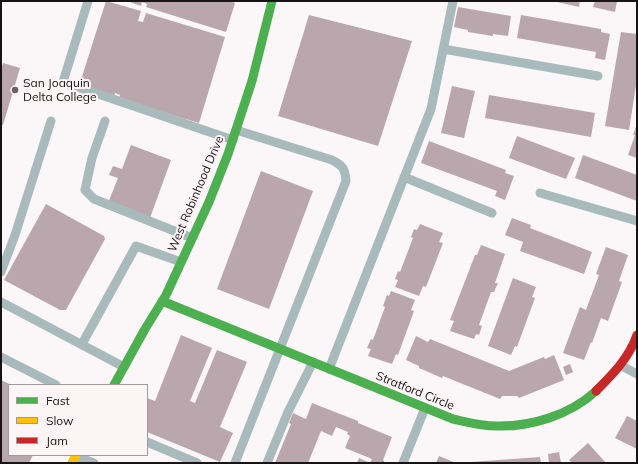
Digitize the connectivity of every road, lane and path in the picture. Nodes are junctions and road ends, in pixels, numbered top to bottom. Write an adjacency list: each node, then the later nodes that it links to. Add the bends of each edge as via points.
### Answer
1 (88, 1): 9 (lane, via 63,82)
2 (272, 1): 8 (street, West Robinhood Drive, via 254,74)
3 (453, 1): 4 (lane)
4 (443, 49): 5 (lane); 10 (lane, via 431,109)
5 (598, 76)
6 (51, 121): 16 (lane)
7 (105, 121): 14 (lane, via 92,158 85,190 94,199)
8 (236, 130): 9 (street, West Robinhood Drive); 21 (lane, via 332,160 345,170 346,181)
9 (233, 140): 14 (street, West Robinhood Drive)
10 (404, 177): 12 (lane); 26 (lane)
11 (540, 193): 13 (lane)
12 (492, 213)
13 (637, 220)
14 (192, 238): 15 (street, West Robinhood Drive)
15 (181, 262): 17 (street, West Robinhood Drive); 20 (lane, via 136,246)
16 (1, 272)
17 (162, 301): 21 (street, Stratford Circle); 25 (street, West Robinhood Drive)
18 (1, 302): 20 (lane)
19 (636, 339): 24 (street, Stratford Circle)
20 (82, 344): 25 (lane)
21 (280, 349): 23 (street, Stratford Circle); 35 (lane)
22 (1, 357): 28 (lane)
23 (313, 362): 26 (street, Stratford Circle); 36 (lane, via 288,412)
24 (620, 366): 27 (lane); 30 (street, Stratford Circle, via 586,399 552,417 534,423 495,427 466,423)
25 (124, 367): 29 (street, West Robinhood Drive)
26 (329, 369): 30 (street, Stratford Circle)
27 (637, 374)
28 (54, 384)
29 (115, 384)
30 (425, 408): 37 (lane)
31 (148, 442): 34 (lane)
32 (74, 458): 33 (lane)
33 (94, 463)
34 (197, 463)
35 (235, 463)
36 (267, 463)
37 (403, 463)

